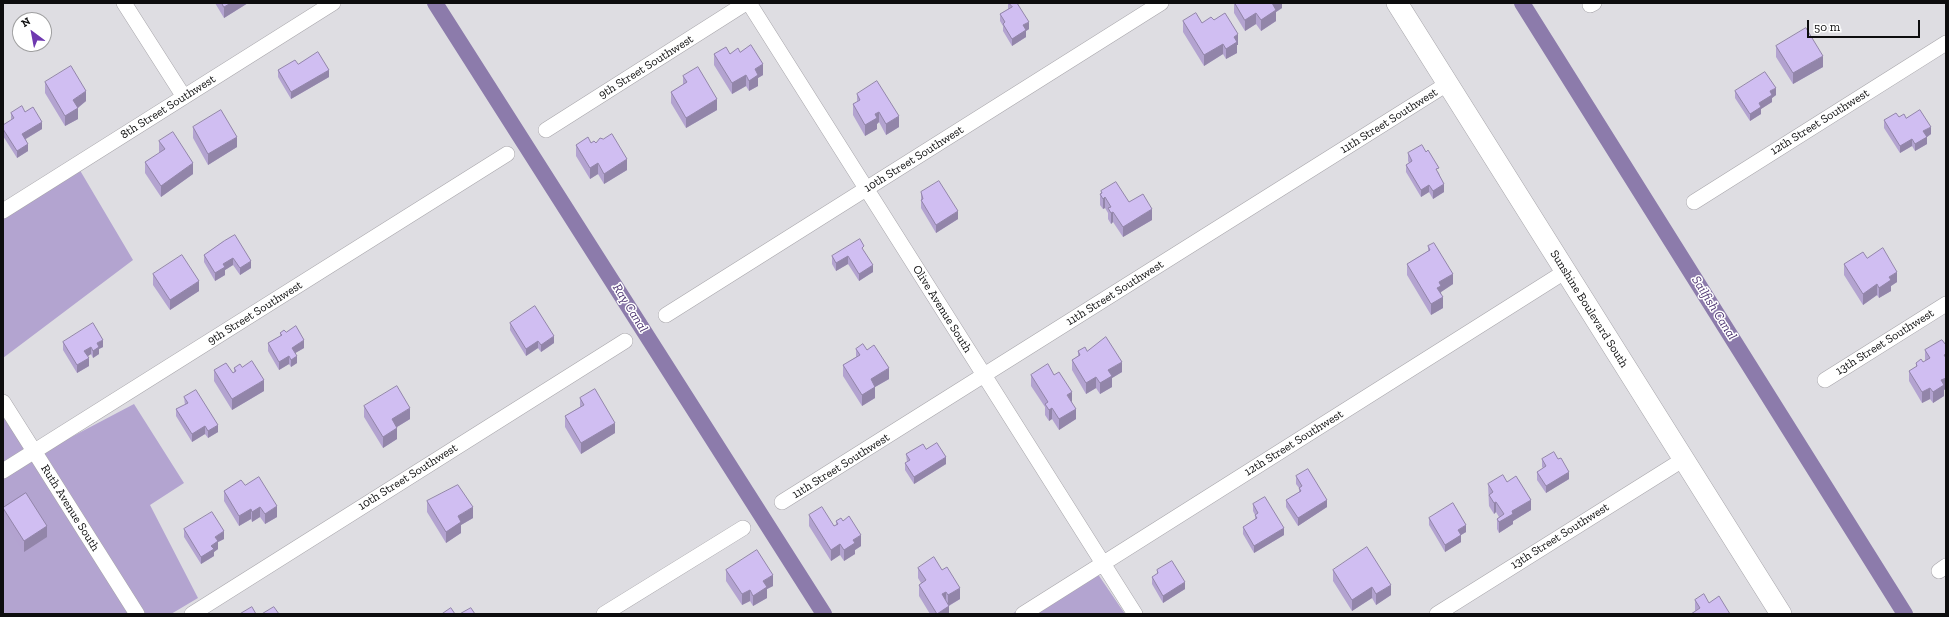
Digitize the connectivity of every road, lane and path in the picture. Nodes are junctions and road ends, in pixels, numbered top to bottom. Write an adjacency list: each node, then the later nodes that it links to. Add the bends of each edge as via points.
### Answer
1 (124, 3): 8 (street)
2 (333, 3): 8 (street, 8th Street Southwest)
3 (748, 3): 9 (street, 9th Street Southwest); 11 (street, Olive Avenue South)
4 (1161, 3): 11 (street, 10th Street Southwest)
5 (1397, 3): 7 (street, Sunshine Boulevard South)
6 (1946, 43): 12 (street, 12th Street Southwest)
7 (1447, 84): 14 (street, Sunshine Boulevard South); 18 (street, 11th Street Southwest)
8 (184, 97): 13 (street, 8th Street Southwest)
9 (546, 130)
10 (507, 154): 21 (street, 9th Street Southwest)
11 (866, 189): 16 (street, 10th Street Southwest); 18 (street, Olive Avenue South)
12 (1694, 202)
13 (3, 211)
14 (1566, 271): 22 (street, Sunshine Boulevard South); 26 (street, 12th Street Southwest)
15 (1946, 304): 19 (street, 13th Street Southwest)
16 (666, 315)
17 (625, 341): 28 (street, 10th Street Southwest)
18 (984, 375): 24 (street, 11th Street Southwest); 26 (street, Olive Avenue South)
19 (1825, 380)
20 (3, 402): 21 (street, Ruth Avenue South)
21 (34, 452): 23 (street, 9th Street Southwest); 27 (street, Ruth Avenue South)
22 (1684, 459): 32 (street, 13th Street Southwest); 33 (street, Sunshine Boulevard South)
23 (3, 471)
24 (782, 502)
25 (743, 528): 29 (street)
26 (1103, 563): 30 (street, 12th Street Southwest); 31 (street, Olive Avenue South)
27 (137, 614)
28 (192, 614)
29 (604, 614)
30 (1023, 614)
31 (1134, 614)
32 (1437, 614)
33 (1782, 614)

